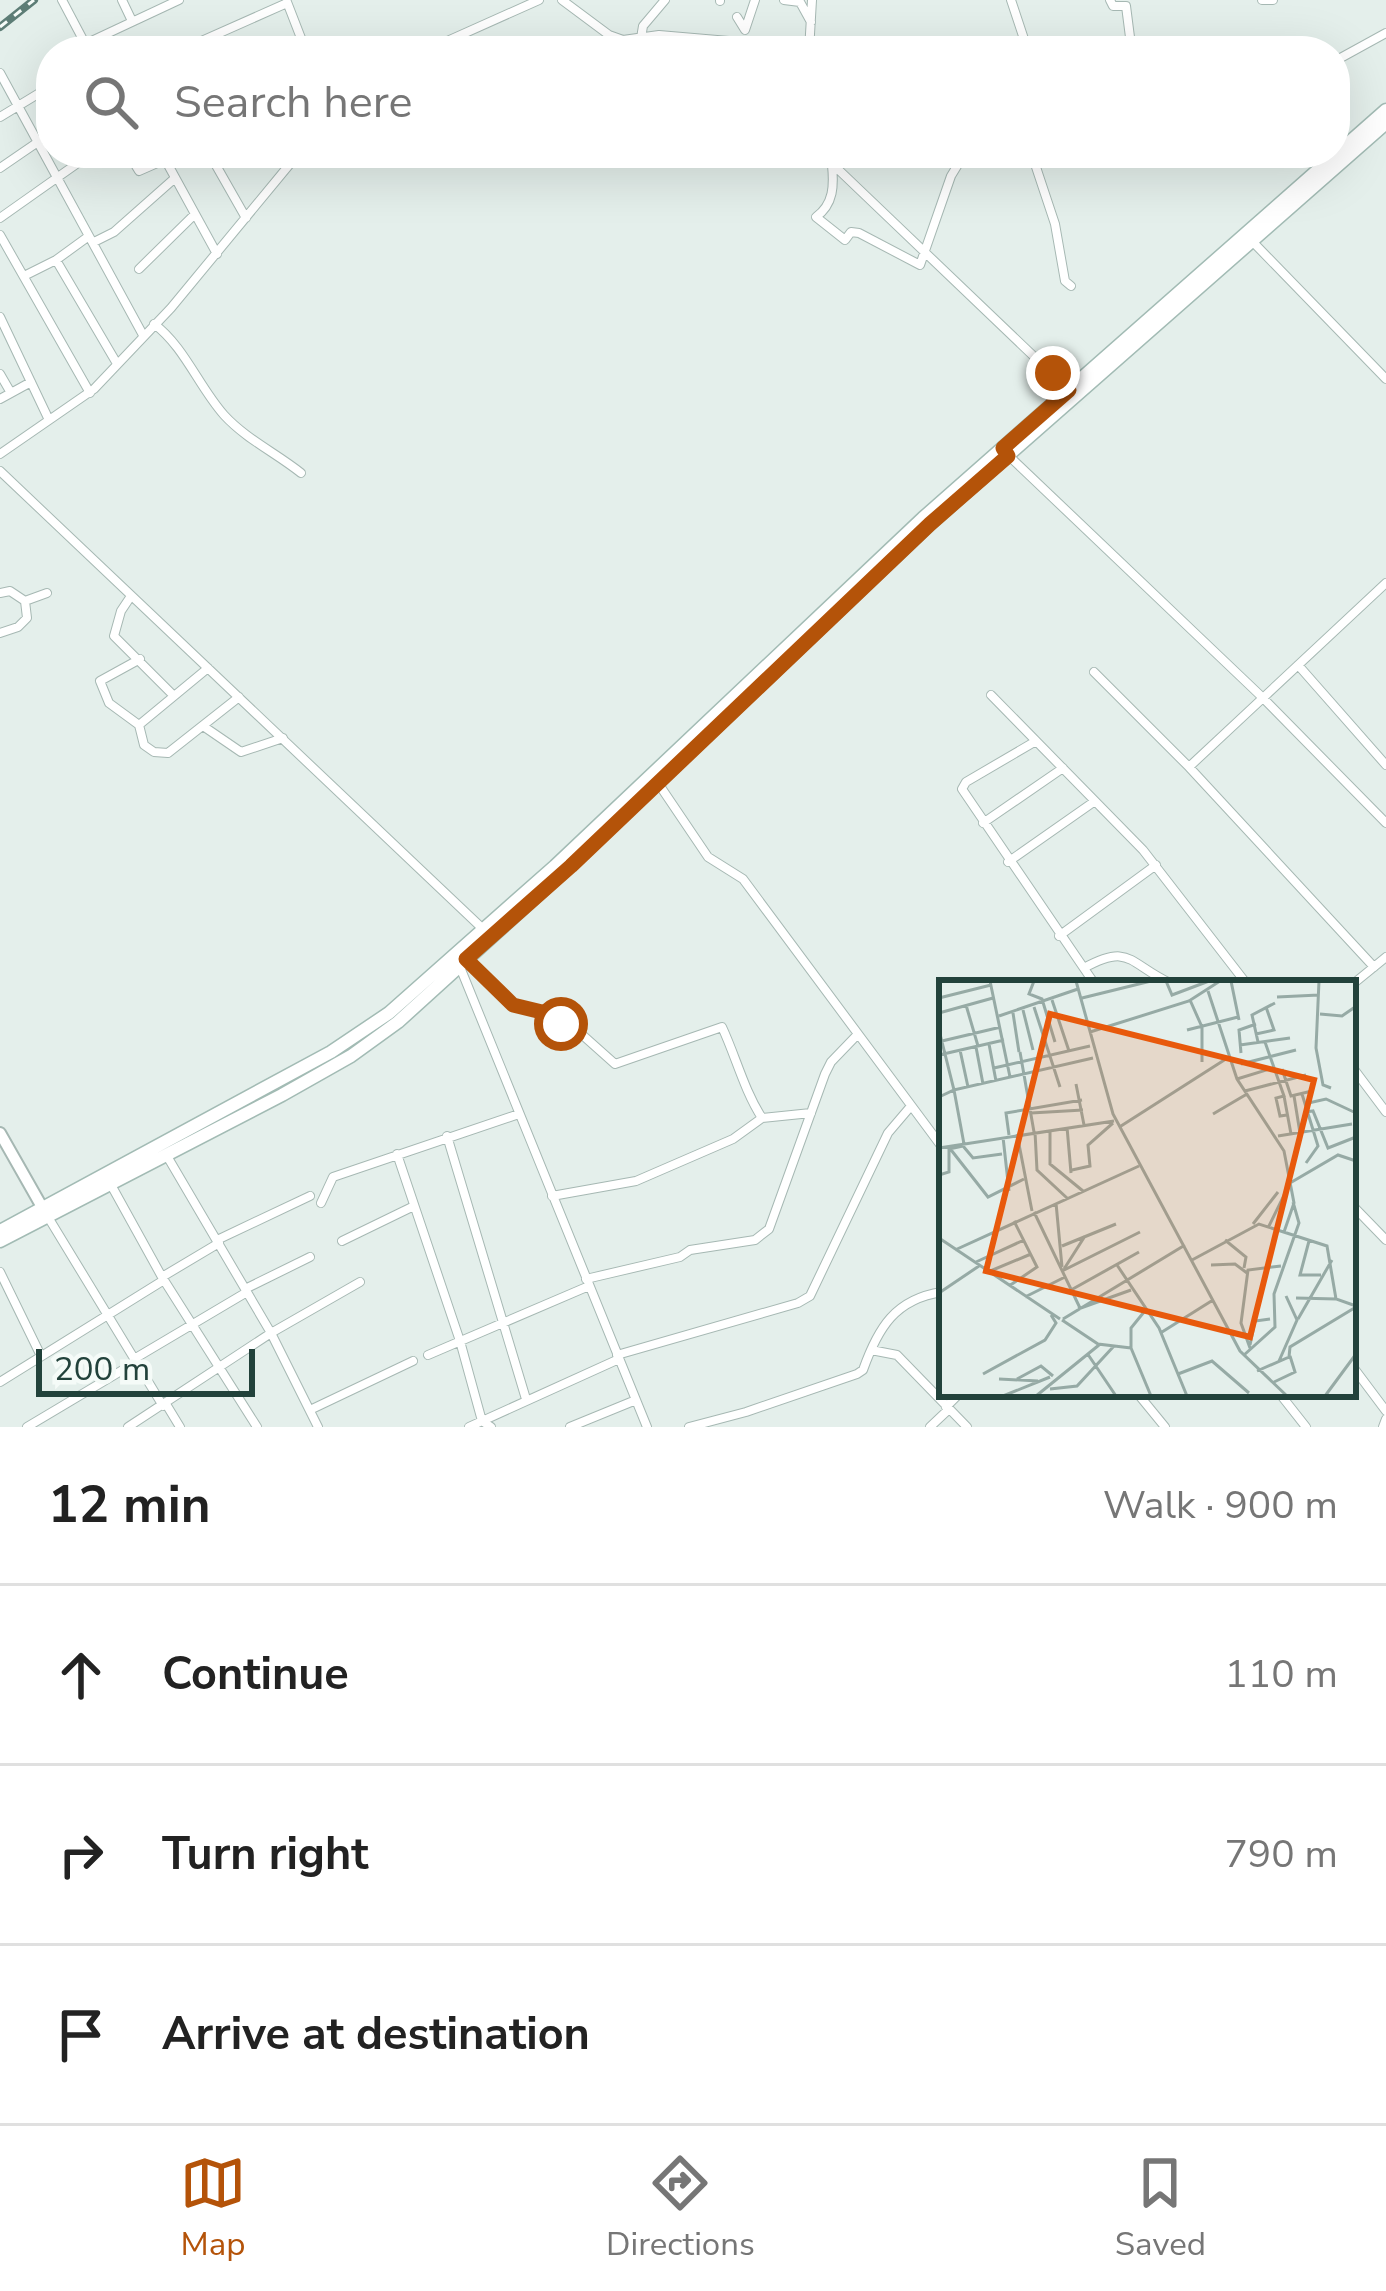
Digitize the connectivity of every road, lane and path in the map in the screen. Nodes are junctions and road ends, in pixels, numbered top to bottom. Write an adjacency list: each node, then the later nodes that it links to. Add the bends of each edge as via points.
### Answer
1 (62, 0): 20 (street)
2 (122, 0): 16 (street)
3 (539, 0): 24 (street)
4 (562, 0): 19 (street)
5 (665, 0): 25 (street)
6 (755, 0): 15 (street, via 745,29)
7 (784, 0): 17 (street, via 800,2)
8 (812, 0): 17 (street)
9 (1011, 0): 27 (street)
10 (1110, 0): 28 (street, via 1126,6)
11 (1262, 0): 12 (street)
12 (1273, 0)
13 (175, 1): 16 (street)
14 (286, 2): 22 (street); 23 (street)
15 (737, 17)
16 (132, 21): 21 (street)
17 (812, 23): 26 (street)
18 (1386, 33): 29 (street)
19 (609, 35)
20 (81, 36)
21 (106, 36)
22 (212, 36)
23 (300, 36)
24 (459, 36)
25 (641, 36)
26 (810, 36)
27 (1023, 36)
28 (1130, 36)
29 (1350, 53)
30 (0, 73): 32 (street)
31 (36, 95): 32 (street)
32 (19, 106): 34 (street); 36 (street)
33 (1386, 110): 38 (main road)
34 (0, 117)
35 (1386, 123): 39 (main road)
36 (36, 135)
37 (36, 142): 40 (street)
38 (1350, 143)
39 (1350, 153)
40 (0, 168)
41 (54, 168): 52 (street)
42 (71, 168): 52 (street)
43 (170, 168): 53 (street)
44 (218, 168): 56 (street)
45 (287, 168): 56 (street)
46 (832, 168): 60 (street, via 834,189 816,217 845,240 859,233 895,254)
47 (836, 168): 60 (street)
48 (956, 168): 60 (street)
49 (1036, 168): 65 (street)
50 (1323, 168): 58 (main road)
51 (1332, 168): 58 (main road)
52 (59, 177): 55 (street); 59 (street)
53 (176, 178): 54 (street); 59 (street, via 114,232)
54 (195, 214): 61 (street); 63 (street)
55 (1, 215)
56 (246, 218): 61 (street)
57 (0, 235): 64 (street)
58 (1248, 237): 71 (street); 73 (main road); 78 (main road)
59 (92, 239): 62 (street); 68 (street)
60 (924, 251): 73 (street)
61 (217, 254): 67 (street)
62 (56, 260): 64 (street); 69 (street)
63 (139, 269)
64 (26, 275): 75 (street)
65 (1071, 286)
66 (0, 317): 72 (street)
67 (154, 324): 68 (street); 81 (street, via 228,419)
68 (143, 335): 69 (street)
69 (116, 362): 75 (street)
70 (0, 374): 74 (street)
71 (1386, 379)
72 (31, 382): 74 (street); 77 (street)
73 (1069, 390): 78 (main road)
74 (11, 393): 76 (street)
75 (90, 393): 77 (street)
76 (0, 399)
77 (49, 420): 79 (street)
78 (1005, 452): 95 (street); 103 (main road); 109 (main road, via 860,576)
79 (0, 454)
80 (0, 471): 85 (street)
81 (301, 472)
82 (1386, 583): 89 (street)
83 (0, 593): 86 (street)
84 (47, 593): 86 (street)
85 (131, 596): 88 (street, via 115,636); 90 (street)
86 (25, 601): 87 (street, via 27,619)
87 (0, 633)
88 (140, 659): 93 (street); 96 (street, via 100,682 109,703)
89 (1298, 664): 95 (street); 100 (street)
90 (208, 668): 93 (street); 94 (street)
91 (1094, 672): 101 (street)
92 (991, 694): 99 (street)
93 (174, 696): 96 (street)
94 (239, 697): 97 (street); 98 (street)
95 (1262, 697): 101 (street); 106 (street)
96 (139, 725): 97 (street, via 144,745 160,754)
97 (202, 726): 98 (street, via 241,752)
98 (283, 738): 109 (street)
99 (1036, 741): 102 (street); 105 (street, via 962,786)
100 (1386, 765)
101 (1189, 767): 113 (street)
102 (1063, 769): 104 (street); 105 (street)
103 (658, 783): 112 (main road); 119 (street, via 708,857 743,879)
104 (1095, 801): 107 (street); 108 (street)
105 (982, 823): 107 (street)
106 (1386, 823)
107 (1008, 862): 110 (street)
108 (1156, 865): 110 (street); 117 (street)
109 (484, 930): 137 (main road, via 331,1052)
110 (1059, 936): 114 (street)
111 (1386, 957): 113 (street)
112 (463, 963): 124 (street); 125 (street, via 513,1005 578,1031 615,1064 722,1027); 129 (main road, via 351,1056)
113 (1374, 967): 118 (street)
114 (1084, 968): 115 (street); 116 (street, via 1120,954)
115 (1092, 980)
116 (1165, 980)
117 (1244, 980)
118 (1356, 982)
119 (858, 1034): 121 (street); 123 (street, via 830,1062)
120 (1356, 1072): 122 (street)
121 (911, 1106): 128 (street); 158 (street, via 887,1133 811,1296)
122 (1386, 1112)
123 (811, 1113): 125 (street); 147 (street, via 762,1236)
124 (519, 1114): 127 (street); 133 (street)
125 (763, 1118): 133 (street, via 636,1181)
126 (0, 1133): 137 (street)
127 (447, 1136): 130 (street); 152 (street)
128 (939, 1144)
129 (166, 1154): 131 (main road); 141 (street)
130 (397, 1154): 134 (street, via 333,1177); 135 (street)
131 (110, 1183): 137 (main road); 145 (street)
132 (310, 1196): 141 (street)
133 (552, 1196): 147 (street)
134 (321, 1203)
135 (414, 1206): 142 (street); 154 (street)
136 (1356, 1209): 140 (street)
137 (45, 1211): 138 (main road); 139 (main road); 150 (street)
138 (0, 1231)
139 (0, 1240)
140 (1386, 1240)
141 (218, 1241): 145 (street); 148 (street)
142 (342, 1241)
143 (310, 1258): 148 (street)
144 (0, 1272): 156 (street)
145 (163, 1279): 150 (street); 151 (street)
146 (360, 1282): 153 (street)
147 (588, 1283): 152 (street); 158 (street)
148 (246, 1290): 151 (street); 153 (street)
149 (939, 1293): 155 (street, via 898,1308)
150 (106, 1313): 156 (street); 159 (street)
151 (192, 1324): 159 (street); 161 (street)
152 (502, 1324): 154 (street); 167 (street)
153 (271, 1333): 161 (street); 171 (street)
154 (460, 1341): 157 (street); 173 (street)
155 (871, 1349): 170 (street, via 897,1355); 181 (street, via 857,1374)
156 (41, 1355): 163 (street)
157 (428, 1355)
158 (618, 1357): 167 (street); 168 (street)
159 (135, 1360): 169 (street); 174 (street)
160 (413, 1361): 171 (street)
161 (220, 1368): 169 (street); 177 (street)
162 (1356, 1372): 172 (street)
163 (0, 1382)
164 (956, 1397): 170 (street)
165 (1140, 1397): 184 (street)
166 (1282, 1397): 185 (street)
167 (526, 1399): 173 (street)
168 (636, 1400): 179 (street); 180 (street)
169 (165, 1405): 175 (street); 176 (street)
170 (947, 1408): 182 (street); 183 (street)
171 (312, 1409): 178 (street)
172 (1385, 1419)
173 (480, 1425)
174 (27, 1427)
175 (128, 1427)
176 (180, 1427)
177 (257, 1427)
178 (319, 1427)
179 (570, 1427)
180 (647, 1427)
181 (689, 1427)
182 (930, 1427)
183 (967, 1427)
184 (1165, 1427)
185 (1306, 1427)

